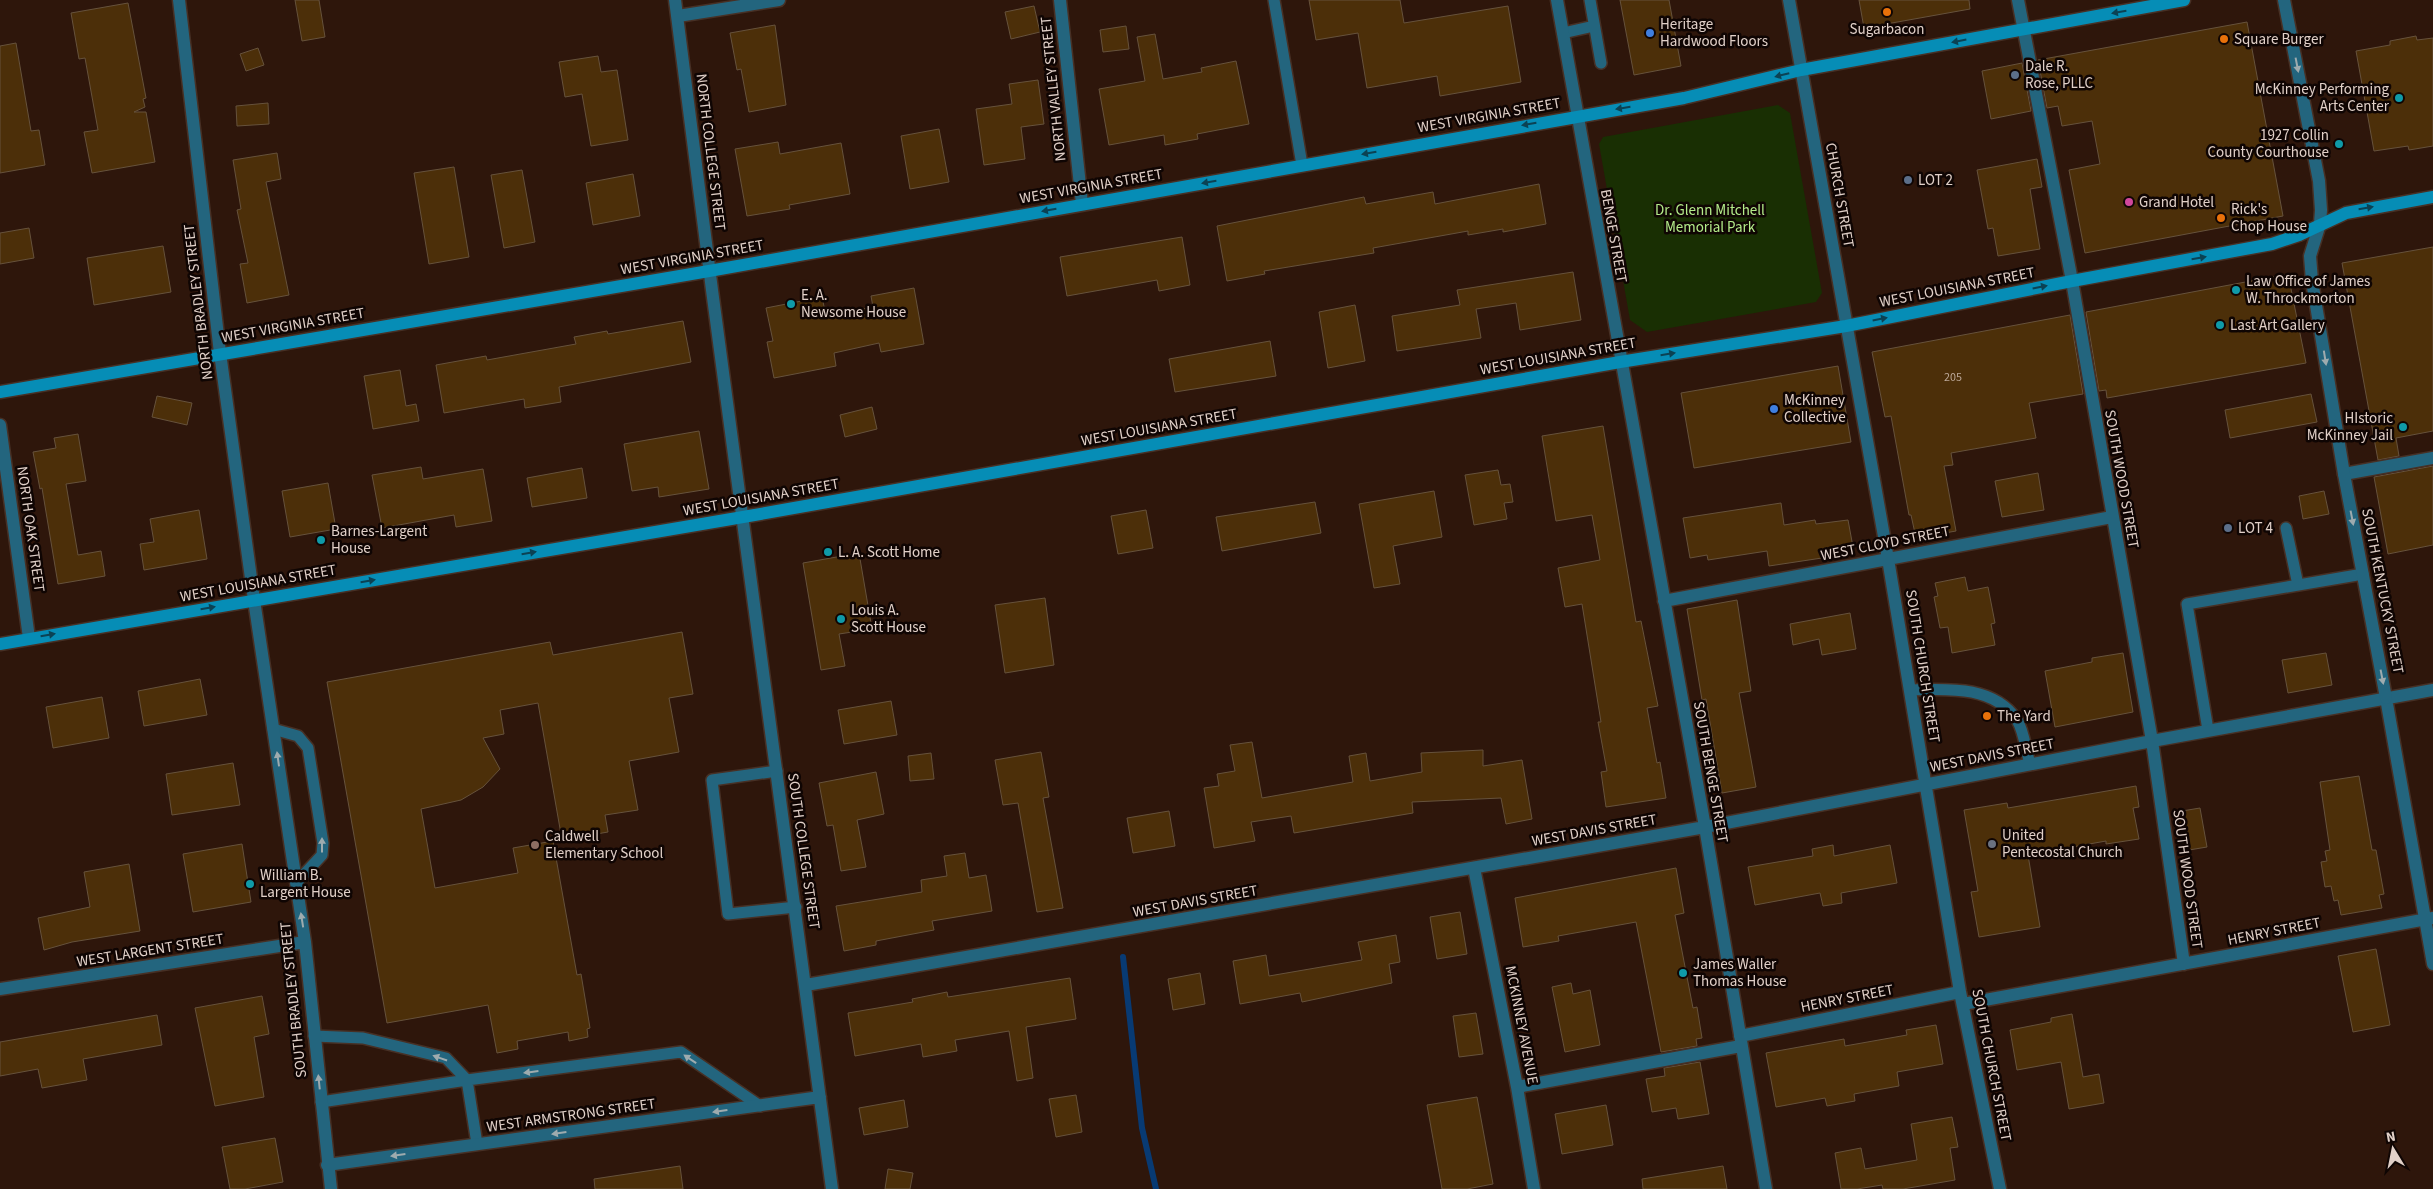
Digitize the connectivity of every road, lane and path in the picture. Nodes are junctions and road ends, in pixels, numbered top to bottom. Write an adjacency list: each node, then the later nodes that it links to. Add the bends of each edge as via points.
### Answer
1 (179, 0): 26 (street, NORTH BRADLEY STREET)
2 (675, 0): 12 (street, NORTH COLLEGE STREET)
3 (779, 0): 12 (street)
4 (1060, 0): 21 (street, NORTH VALLEY STREET)
5 (1274, 0): 19 (lane)
6 (1557, 0): 15 (street, BENGE STREET)
7 (1590, 0): 13 (lane)
8 (1789, 0): 17 (street, CHURCH STREET)
9 (2018, 0): 14 (street, SOUTH WOOD STREET)
10 (2184, 0): 14 (main road, WEST VIRGINIA STREET, one-way to 14)
11 (2284, 0): 22 (street, SOUTH KENTUCKY STREET, one-way to 22, via 2319,181)
12 (678, 16): 23 (street, NORTH COLLEGE STREET)
13 (1594, 26): 15 (lane); 16 (lane)
14 (2024, 29): 17 (main road, WEST VIRGINIA STREET, one-way to 17); 24 (street, SOUTH WOOD STREET)
15 (1563, 33): 18 (street, BENGE STREET)
16 (1600, 64)
17 (1801, 70): 18 (main road, WEST VIRGINIA STREET, one-way to 18, via 1707,93); 25 (street, CHURCH STREET)
18 (1577, 116): 19 (main road, WEST VIRGINIA STREET, one-way to 19); 27 (street, BENGE STREET)
19 (1302, 165): 21 (main road, WEST VIRGINIA STREET, one-way to 21)
20 (2433, 197): 22 (main road, WEST LOUISIANA STREET, one-way to 20, via 2359,209)
21 (1082, 204): 23 (main road, WEST VIRGINIA STREET, one-way to 23)
22 (2320, 224): 24 (main road, WEST LOUISIANA STREET, one-way to 22, via 2272,244); 31 (street, SOUTH KENTUCKY STREET, one-way to 31, via 2310,256 2312,281)
23 (709, 271): 26 (main road, WEST VIRGINIA STREET); 32 (street, NORTH COLLEGE STREET)
24 (2072, 281): 25 (main road, WEST LOUISIANA STREET, one-way to 24); 33 (street, SOUTH WOOD STREET)
25 (1846, 326): 27 (main road, WEST LOUISIANA STREET, one-way to 25); 35 (street, SOUTH CHURCH STREET)
26 (220, 353): 28 (main road, WEST VIRGINIA STREET); 38 (street, NORTH BRADLEY STREET)
27 (1620, 362): 32 (main road, WEST LOUISIANA STREET); 39 (street, SOUTH BENGE STREET)
28 (0, 392)
29 (0, 425): 40 (street, NORTH OAK STREET)
30 (2433, 458): 31 (street)
31 (2344, 474): 36 (street, SOUTH KENTUCKY STREET, one-way to 36)
32 (743, 516): 38 (main road, WEST LOUISIANA STREET, one-way to 32); 49 (street, SOUTH COLLEGE STREET)
33 (2112, 517): 35 (street, WEST CLOYD STREET); 47 (street, SOUTH WOOD STREET)
34 (2286, 528): 37 (lane)
35 (1888, 559): 39 (street, WEST CLOYD STREET); 42 (street, SOUTH CHURCH STREET)
36 (2363, 574): 37 (lane); 44 (street, SOUTH KENTUCKY STREET, one-way to 44)
37 (2298, 585): 46 (lane, via 2188,604)
38 (254, 600): 40 (main road, WEST LOUISIANA STREET, one-way to 38); 45 (street, SOUTH BRADLEY STREET)
39 (1664, 601): 51 (street, SOUTH BENGE STREET)
40 (30, 638): 41 (main road, WEST LOUISIANA STREET)
41 (0, 644)
42 (1910, 690): 48 (lane, via 1954,689 1986,695 2004,706 2018,721); 50 (street, SOUTH CHURCH STREET)
43 (2433, 690): 44 (street, WEST DAVIS STREET)
44 (2386, 698): 46 (street, WEST DAVIS STREET); 55 (street, SOUTH KENTUCKY STREET)
45 (273, 729): 53 (street, SOUTH BRADLEY STREET, one-way to 45); 53 (lane, one-way to 45, via 322,855 323,844 308,748 298,736)
46 (2208, 730): 47 (street, WEST DAVIS STREET)
47 (2152, 741): 48 (street, WEST DAVIS STREET); 57 (street, SOUTH WOOD STREET)
48 (2030, 764): 50 (street, WEST DAVIS STREET)
49 (777, 772): 54 (street, SOUTH COLLEGE STREET); 54 (lane, via 712,780 728,914)
50 (1926, 784): 51 (street, WEST DAVIS STREET); 61 (street, SOUTH CHURCH STREET)
51 (1705, 827): 52 (street, WEST DAVIS STREET); 63 (street, SOUTH BENGE STREET)
52 (1474, 868): 59 (street, WEST DAVIS STREET); 65 (street, MCKINNEY AVENUE)
53 (296, 883): 56 (street, SOUTH BRADLEY STREET, one-way to 53)
54 (796, 907): 59 (street, SOUTH COLLEGE STREET)
55 (2429, 918): 57 (street, HENRY STREET); 58 (street, SOUTH KENTUCKY STREET)
56 (305, 942): 60 (street, WEST LARGENT STREET); 62 (street, SOUTH BRADLEY STREET)
57 (2184, 964): 61 (street, HENRY STREET, via 2033,992)
58 (2433, 964)
59 (806, 985): 66 (street, SOUTH COLLEGE STREET)
60 (0, 989)
61 (1962, 998): 63 (street, HENRY STREET); 75 (street, SOUTH CHURCH STREET)
62 (314, 1036): 64 (lane, one-way to 62, via 446,1058 362,1038); 67 (street, SOUTH BRADLEY STREET, one-way to 62)
63 (1740, 1041): 65 (street, HENRY STREET, via 1654,1062); 74 (street, SOUTH BENGE STREET)
64 (467, 1080): 67 (lane); 68 (lane, one-way to 64, via 681,1052); 69 (lane)
65 (1517, 1086): 73 (street, MCKINNEY AVENUE)
66 (820, 1097): 68 (street, WEST ARMSTRONG STREET); 72 (street, SOUTH COLLEGE STREET)
67 (321, 1102): 70 (street, SOUTH BRADLEY STREET)
68 (760, 1106): 69 (street, WEST ARMSTRONG STREET, one-way to 69)
69 (476, 1144): 70 (street, WEST ARMSTRONG STREET, one-way to 70)
70 (327, 1165): 71 (street, SOUTH BRADLEY STREET)
71 (331, 1189)
72 (832, 1189)
73 (1534, 1189)
74 (1766, 1189)
75 (2000, 1189)

